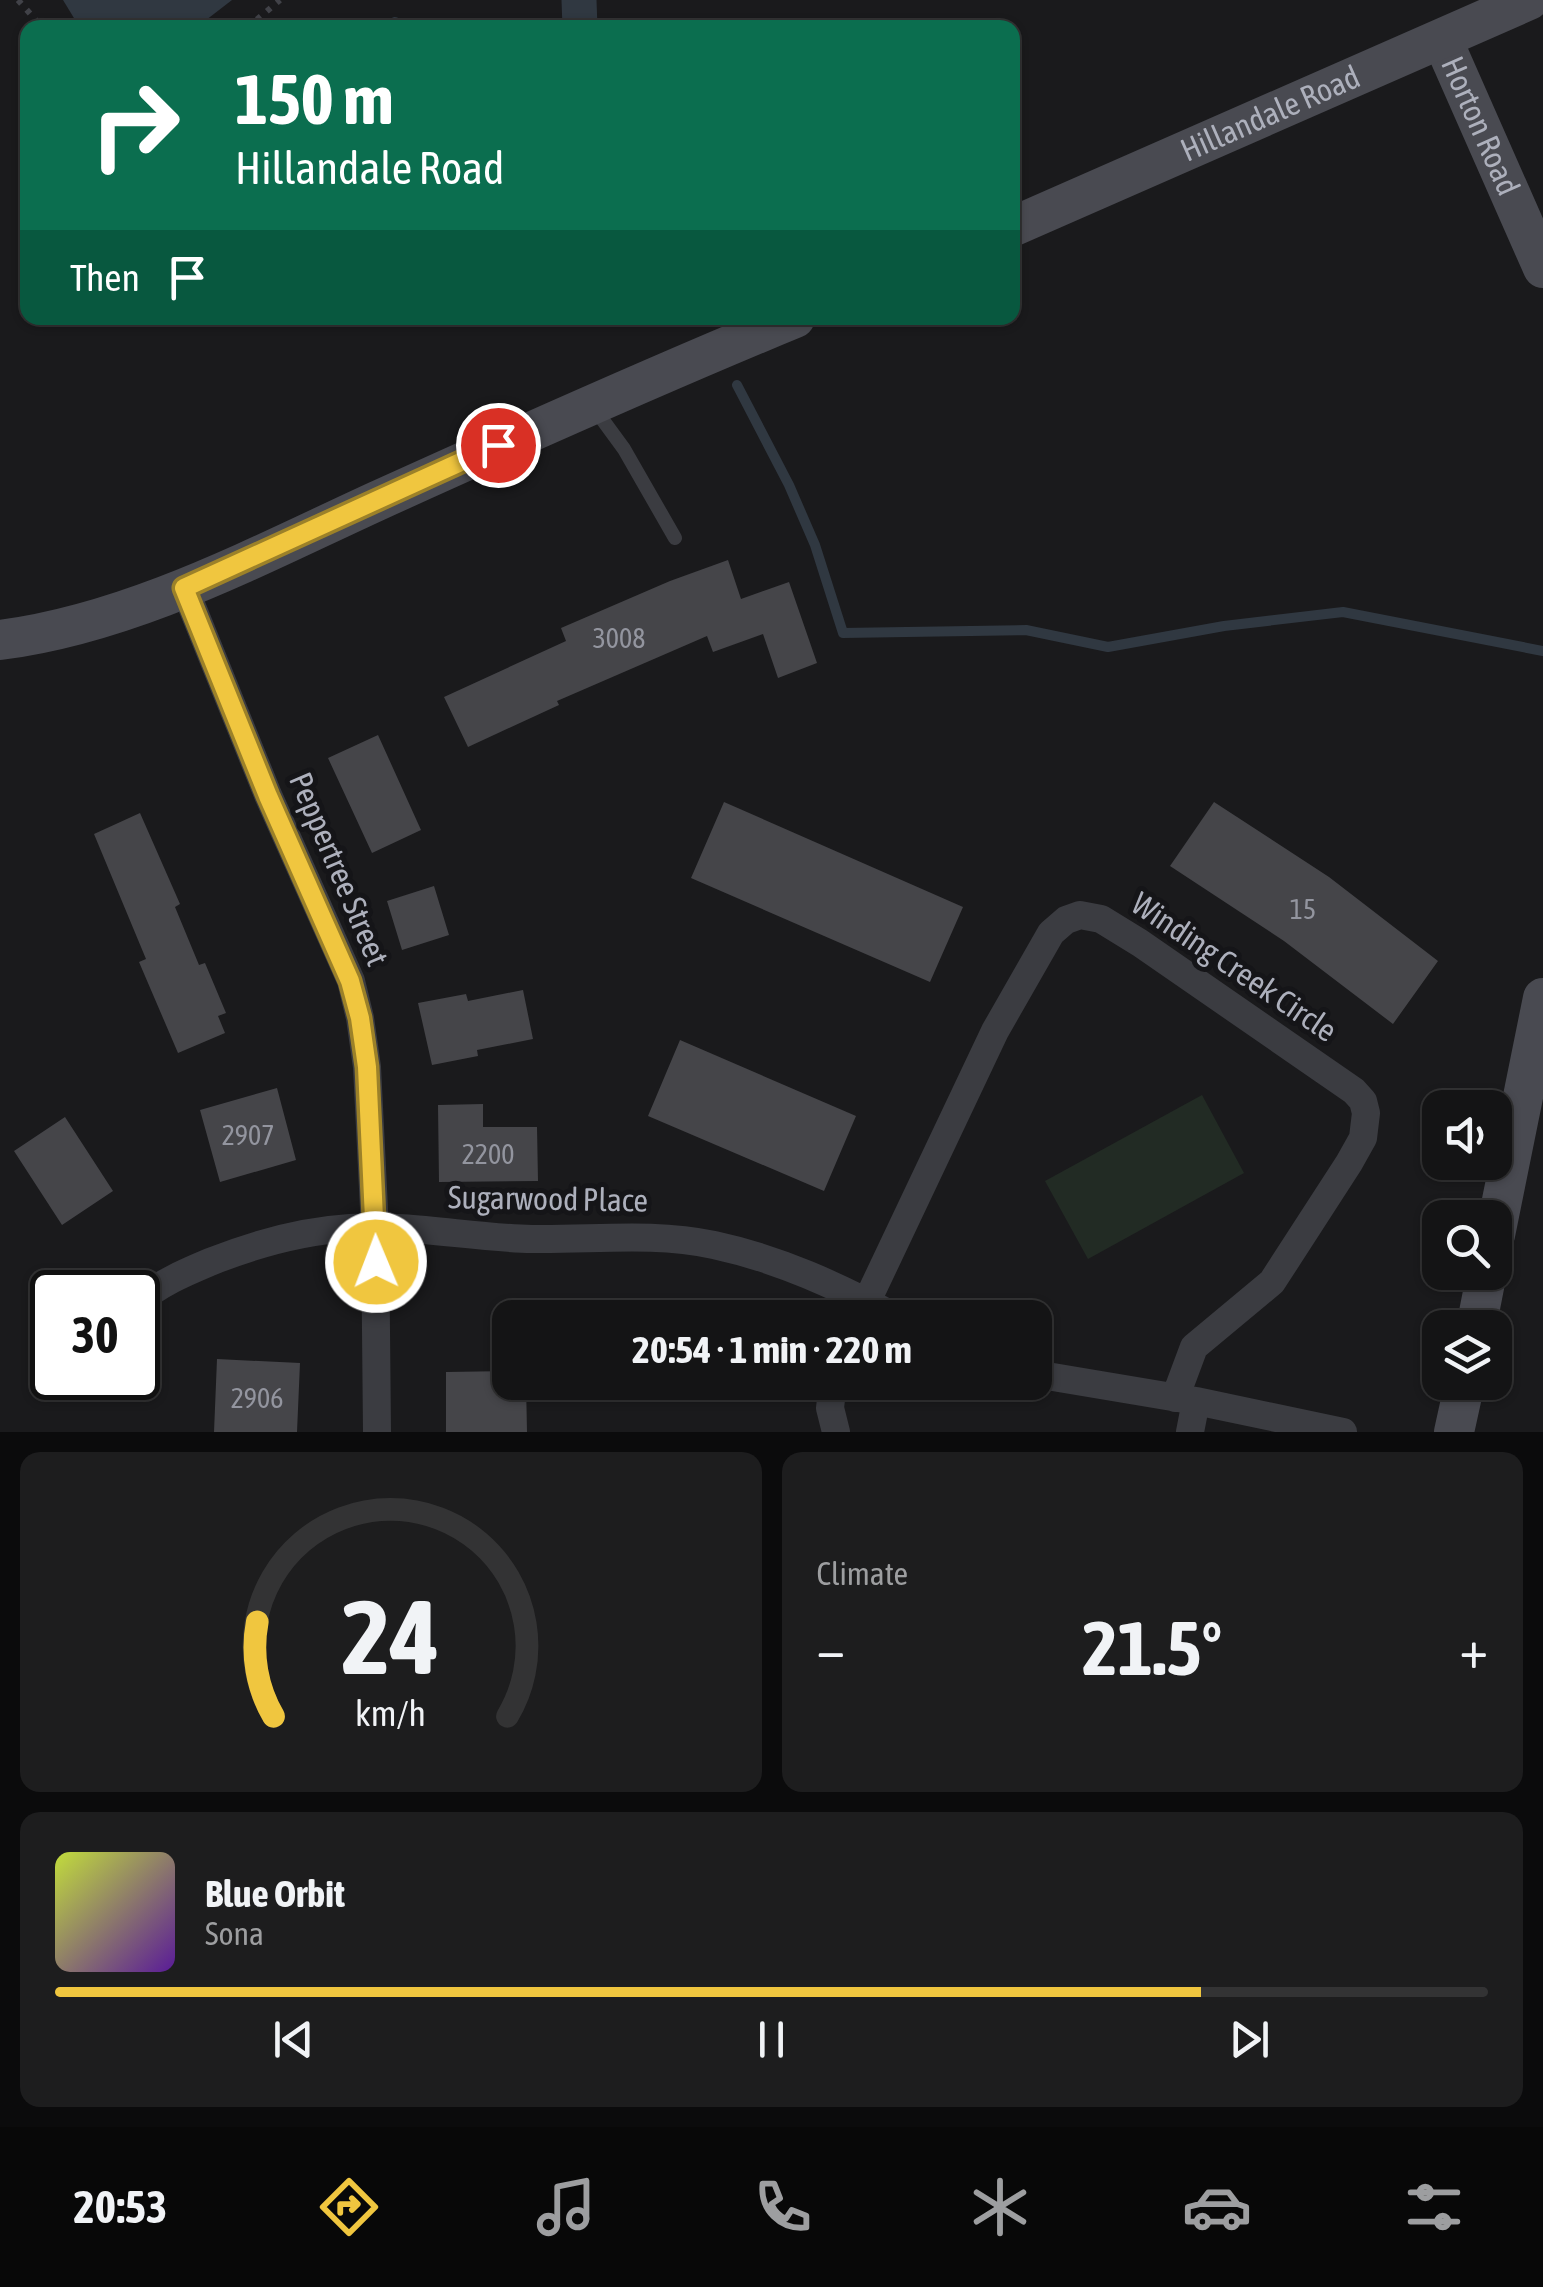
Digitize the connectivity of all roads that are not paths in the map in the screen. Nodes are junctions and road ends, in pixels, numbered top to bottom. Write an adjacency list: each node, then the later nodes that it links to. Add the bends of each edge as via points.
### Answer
1 (1529, 0): 2 (street, Hillandale Road)
2 (1442, 39): 3 (street, Hillandale Road); 4 (street, Horton Road)
3 (1020, 224)
4 (1543, 268)
5 (777, 325): 6 (street)
6 (590, 403): 7 (lane); 8 (street)
7 (675, 538)
8 (184, 588): 9 (street, via 100,617); 12 (street, Peppertree Street, via 350,981 367,1067)
9 (0, 640)
10 (1543, 998): 11 (street)
11 (1502, 1200)
12 (375, 1228): 13 (street, Sugarwood Place, via 291,1236); 14 (street, Sugarwood Place, via 532,1239 660,1236 788,1266); 20 (street, Peppertree Street)
13 (160, 1285)
14 (847, 1300)
15 (866, 1300): 18 (street, Winding Creek Circle, via 996,1031 1051,933 1080,915 1101,919 1354,1091 1366,1113 1363,1138 1349,1164 1272,1282 1194,1346)
16 (1052, 1377): 18 (street)
17 (831, 1400): 21 (street)
18 (1186, 1400): 22 (street, Winding Creek Circle); 23 (street)
19 (1460, 1400): 24 (street)
20 (377, 1432)
21 (836, 1432)
22 (1190, 1432)
23 (1343, 1432)
24 (1454, 1432)

